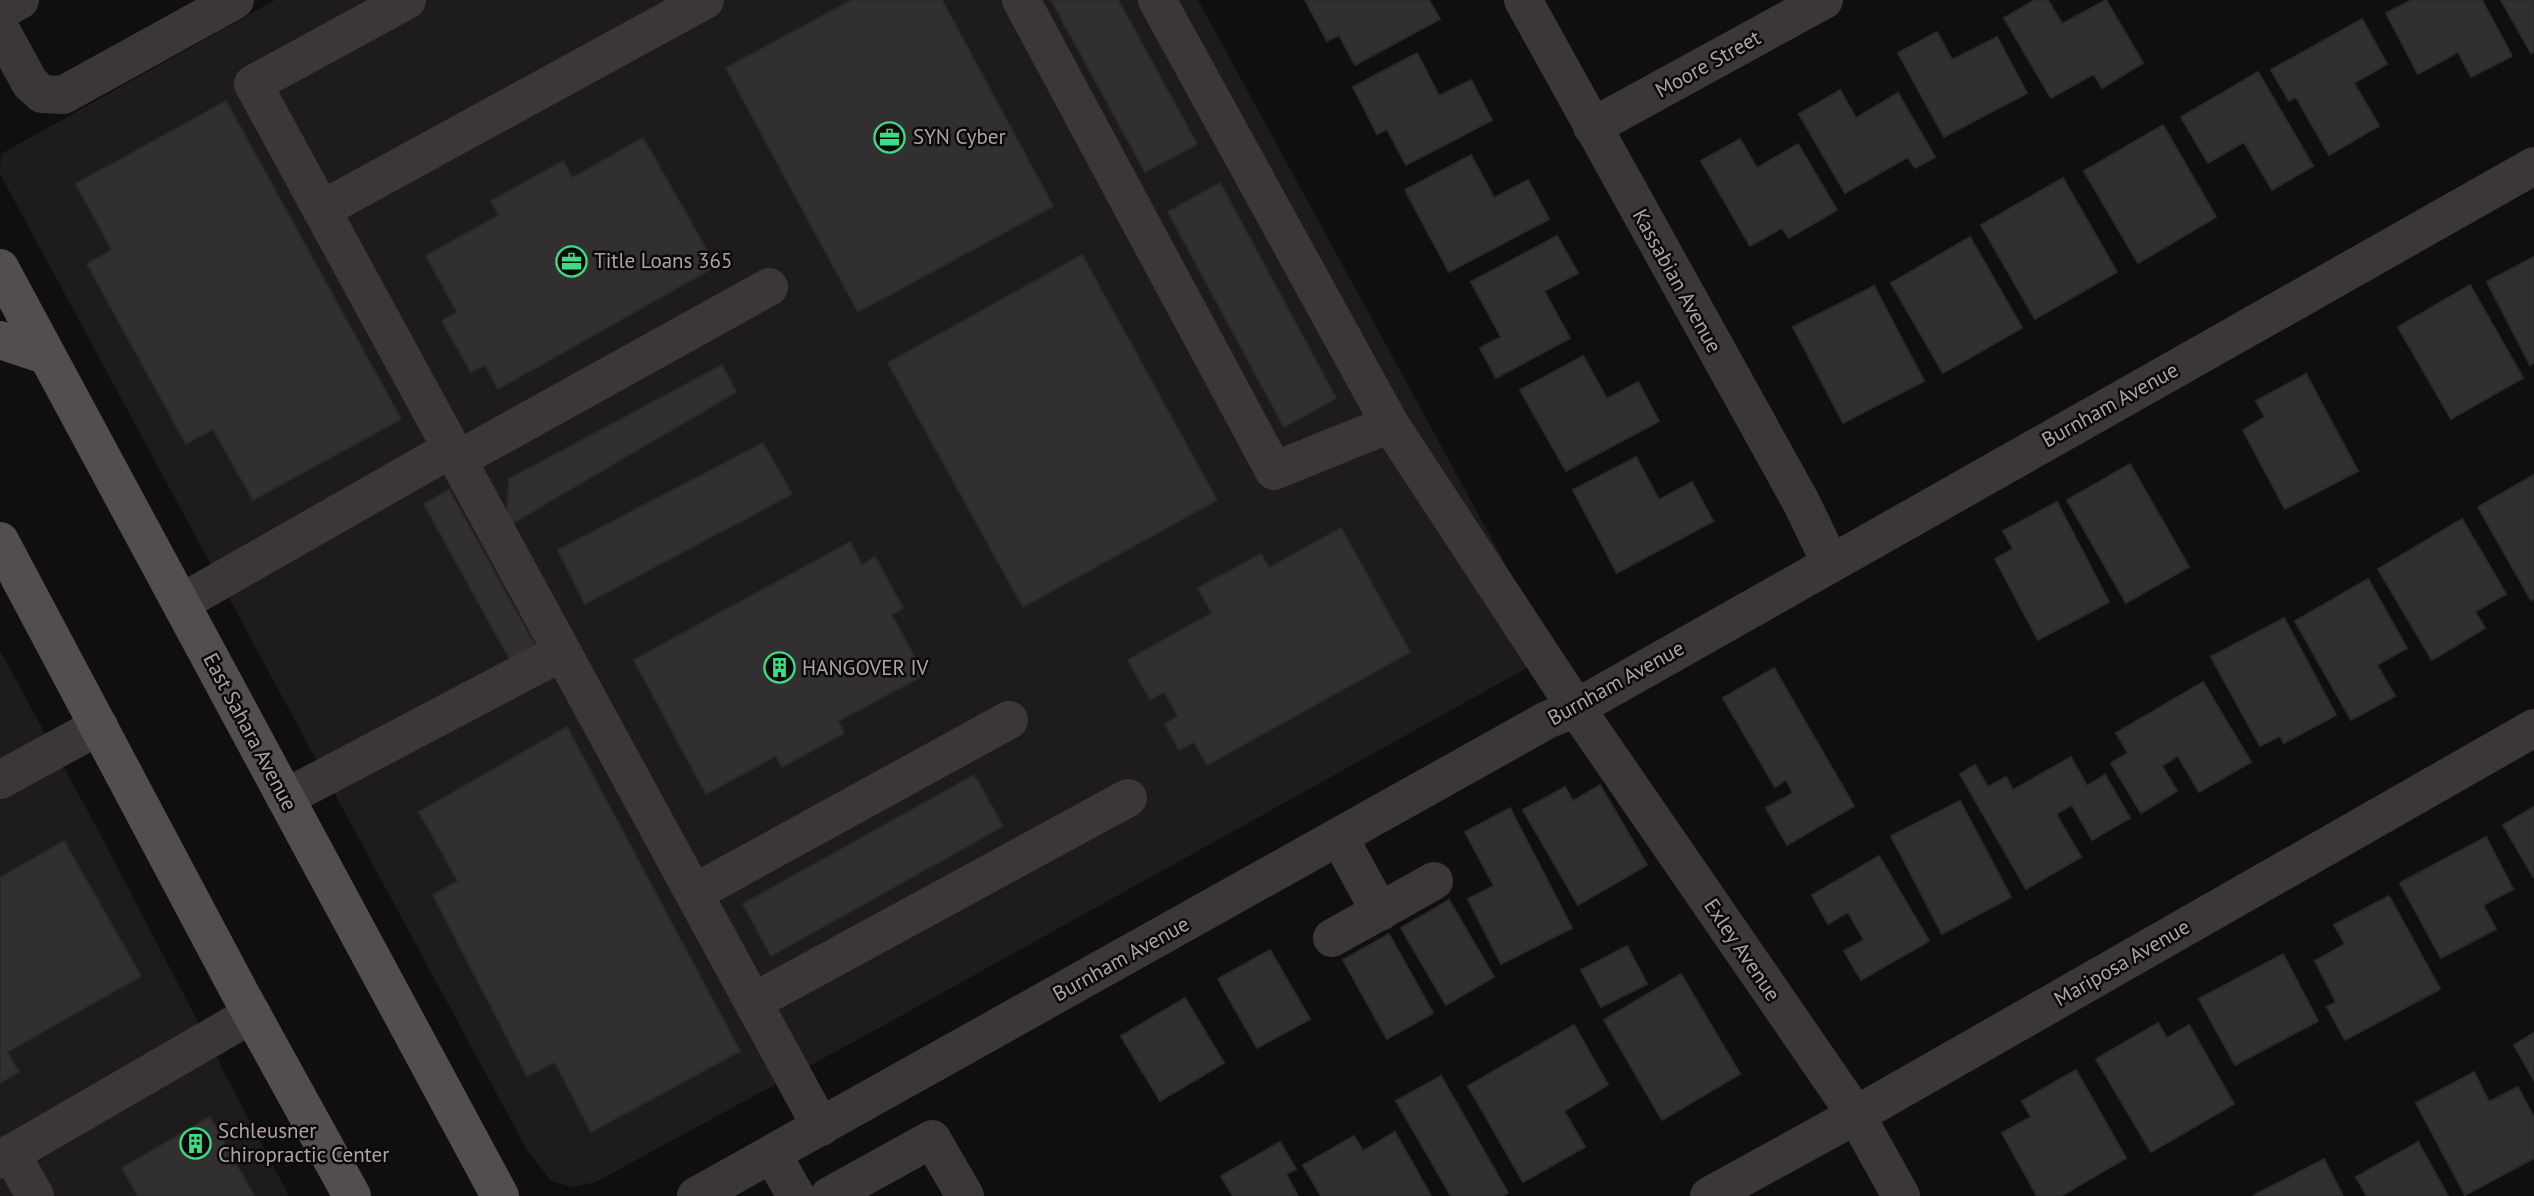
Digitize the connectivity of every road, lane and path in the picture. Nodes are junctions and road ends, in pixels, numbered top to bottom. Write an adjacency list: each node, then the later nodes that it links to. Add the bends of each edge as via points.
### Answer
1 (20, 0): 9 (street)
2 (235, 0): 10 (street, via 63,95 41,94 30,83)
3 (408, 0): 13 (street, via 253,84)
4 (705, 0): 13 (street)
5 (1021, 0): 18 (street, via 1274,471)
6 (1157, 0): 18 (street, Exley Avenue)
7 (1523, 0): 11 (street, Kassabian Avenue)
8 (1824, 0): 11 (street, Moore Street)
9 (0, 11)
10 (0, 28)
11 (1592, 127): 21 (street, Kassabian Avenue)
12 (2534, 166): 21 (street, Burnham Avenue)
13 (321, 210): 19 (street)
14 (0, 268): 17 (main road, East Sahara Avenue)
15 (769, 287): 19 (street)
16 (0, 340): 17 (main road)
17 (45, 355): 22 (main road, East Sahara Avenue)
18 (1390, 424): 24 (street, Exley Avenue)
19 (454, 454): 22 (street); 23 (street)
20 (0, 541): 26 (main road)
21 (1830, 562): 24 (street, Burnham Avenue)
22 (181, 603): 29 (main road, East Sahara Avenue)
23 (562, 652): 29 (street); 33 (street)
24 (1576, 708): 31 (street, Burnham Avenue); 38 (street, Exley Avenue)
25 (1009, 720): 33 (street)
26 (99, 726): 28 (street); 37 (main road)
27 (2534, 728): 38 (street, Mariposa Avenue)
28 (0, 780)
29 (285, 798): 44 (main road, East Sahara Avenue)
30 (1128, 798): 36 (street)
31 (1339, 837): 34 (street); 39 (street, Burnham Avenue)
32 (1434, 881): 34 (street)
33 (694, 893): 36 (street)
34 (1380, 912): 35 (street)
35 (1332, 938)
36 (753, 1002): 39 (street)
37 (252, 1014): 41 (street); 43 (main road)
38 (1856, 1115): 49 (street, Mariposa Avenue); 50 (street, Exley Avenue)
39 (821, 1127): 40 (street, Burnham Avenue)
40 (772, 1154): 45 (street, Burnham Avenue); 46 (street)
41 (5, 1156): 42 (street)
42 (36, 1196)
43 (352, 1196)
44 (500, 1196)
45 (696, 1196)
46 (796, 1196)
47 (829, 1196): 48 (street, via 932,1139)
48 (965, 1196)
49 (1709, 1196)
50 (1901, 1196)

